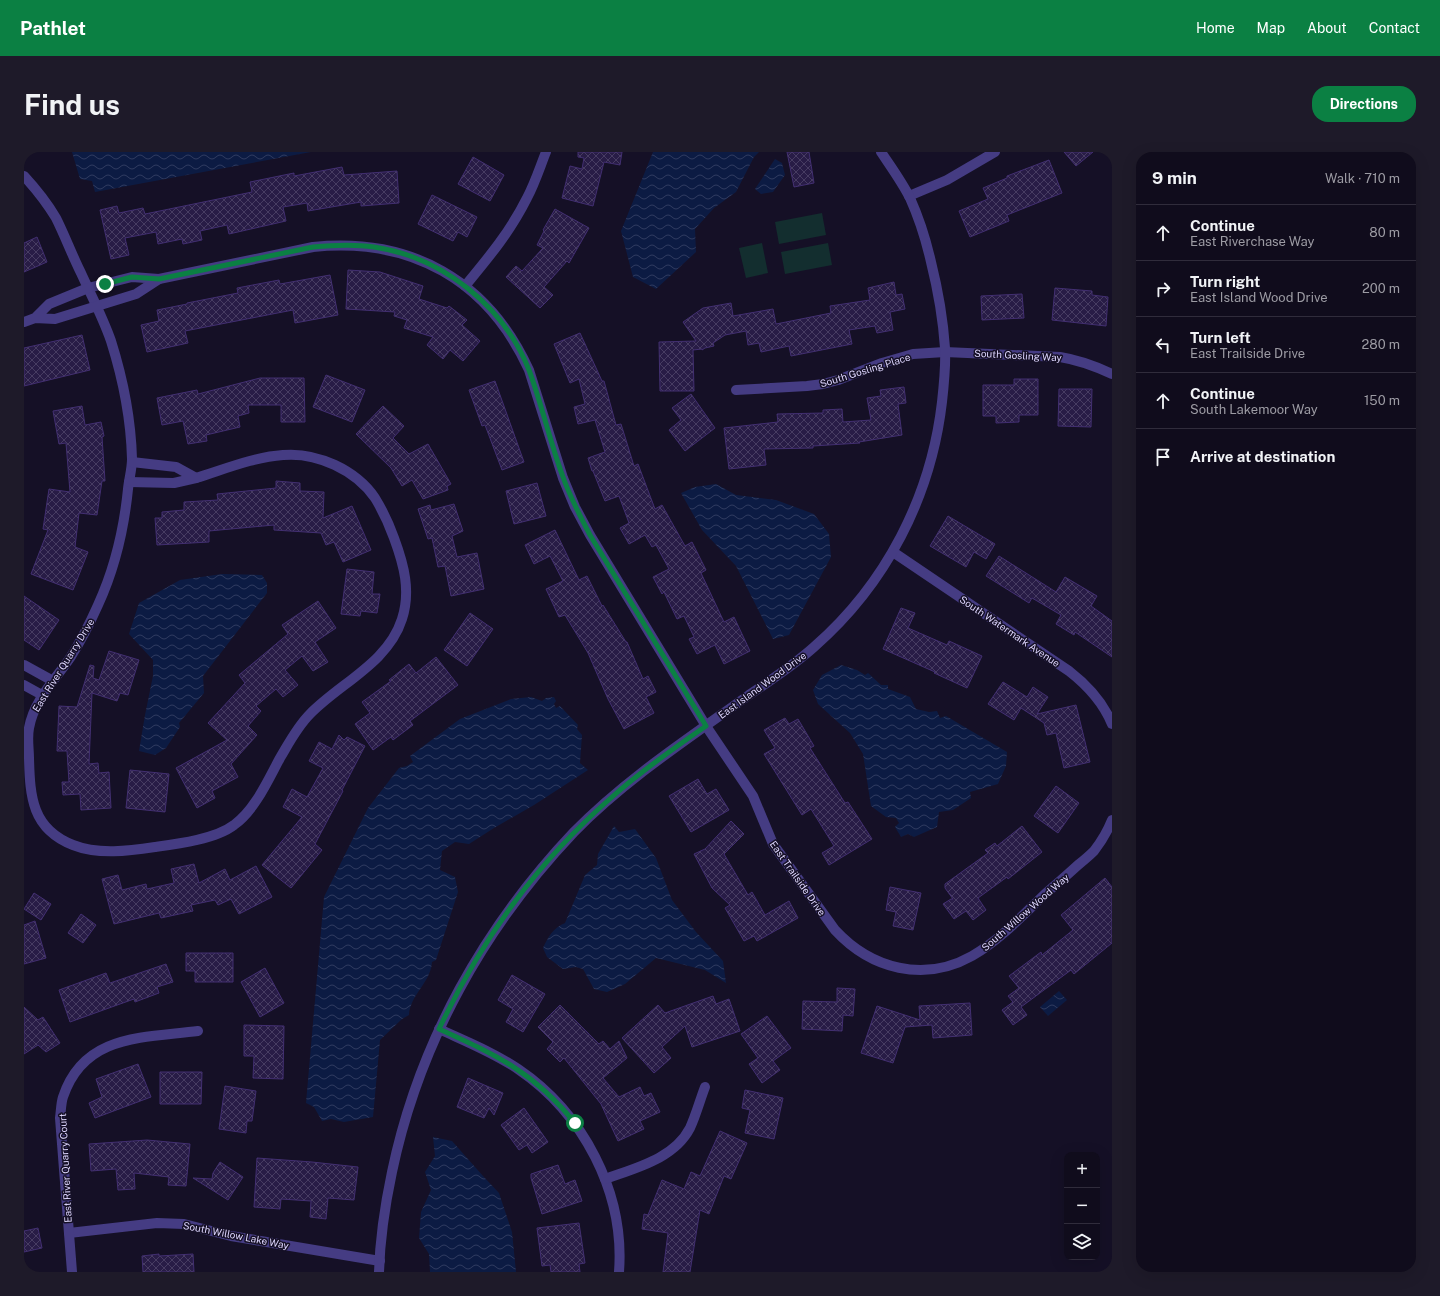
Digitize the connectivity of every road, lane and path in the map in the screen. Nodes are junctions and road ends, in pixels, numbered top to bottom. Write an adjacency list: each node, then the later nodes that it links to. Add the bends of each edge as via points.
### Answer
1 (546, 152): 7 (street, via 528,197 512,224 495,251)
2 (881, 152): 5 (street, East Island Wood Drive)
3 (995, 152): 5 (street, via 961,173)
4 (24, 176): 8 (street, East River Quarry Drive, via 55,217)
5 (909, 196): 12 (street, East Island Wood Drive, via 928,248 937,286)
6 (159, 279): 7 (street, East Trailside Drive, via 320,246 356,245 403,254 435,268); 8 (street, via 132,277); 9 (street, via 136,294)
7 (465, 286): 24 (street, East Trailside Drive, via 497,317 515,342 529,370 563,478 575,507)
8 (88, 288): 9 (street, East River Quarry Drive); 10 (street, via 49,304)
9 (96, 307): 10 (street, via 55,319); 15 (street, East River Quarry Drive, via 110,338 122,380)
10 (35, 318): 11 (street)
11 (24, 322)
12 (945, 352): 13 (street, South Gosling Way, via 1060,357 1083,362); 14 (street, South Gosling Place, via 913,354 823,384); 18 (street, East Island Wood Drive, via 944,388 934,450 914,510)
13 (1112, 374)
14 (736, 390)
15 (132, 462): 16 (street, via 176,467); 17 (street, East River Quarry Drive)
16 (196, 478): 17 (street, East River Quarry Drive, via 174,483); 22 (street, East River Quarry Drive, via 256,459 286,454 314,458 338,467 362,483 387,518 402,558 407,599 395,635 379,656 309,714 296,730 253,806 234,826 212,836 162,846 85,850 53,834 42,821 30,792 28,732 33,712)
17 (129, 482): 20 (street, East River Quarry Drive, via 122,534 106,589 84,635)
18 (893, 552): 23 (street, South Watermark Avenue, via 1068,671 1092,691); 24 (street, East Island Wood Drive, via 857,604 813,648)
19 (24, 665): 20 (street)
20 (53, 681): 22 (street, East River Quarry Drive)
21 (24, 685): 22 (street)
22 (42, 695)
23 (1112, 724)
24 (706, 726): 26 (street, East Trailside Drive, via 753,796 773,844 835,930 847,943 867,957 887,965); 27 (street, East Island Wood Drive, via 612,797 545,863 488,939)
25 (1112, 820): 26 (street, South Willow Wood Way, via 1094,851 992,942 961,961 926,970)
26 (914, 969)
27 (439, 1029): 30 (street, via 503,1059 542,1087 575,1123 592,1150); 32 (street, East Island Wood Drive, via 420,1073 396,1153 386,1205)
28 (198, 1031): 31 (street, East River Quarry Court, via 113,1044 90,1056 72,1076 63,1098 60,1118)
29 (705, 1087): 30 (street, via 690,1128 675,1147 656,1160)
30 (605, 1179): 35 (street, via 618,1230)
31 (69, 1233): 32 (street, South Willow Lake Way, via 157,1223 184,1224 231,1236); 33 (street)
32 (380, 1261): 34 (street, East Island Wood Drive)
33 (72, 1272)
34 (379, 1272)
35 (619, 1272)

